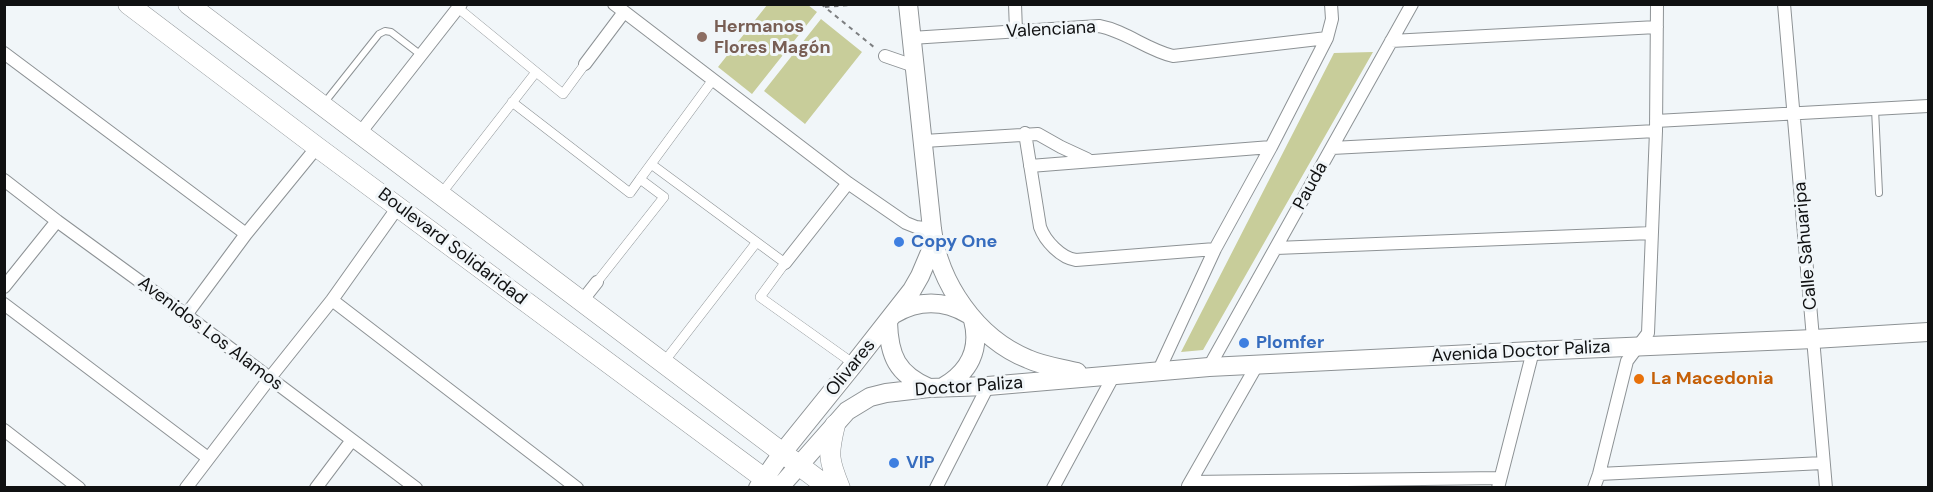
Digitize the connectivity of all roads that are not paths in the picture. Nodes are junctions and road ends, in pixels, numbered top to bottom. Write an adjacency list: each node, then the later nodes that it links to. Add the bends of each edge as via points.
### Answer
1 (128, 4): 32 (main road, Boulevard Solidaridad)
2 (188, 4): 24 (main road, Boulevard Solidaridad)
3 (908, 4): 13 (main road, Olivares)
4 (1015, 4): 12 (street)
5 (1331, 4): 14 (street)
6 (1412, 4): 15 (street, Pauda)
7 (1657, 4): 11 (street)
8 (1784, 4): 27 (street, Calle Sahuaripa)
9 (460, 6): 17 (street); 21 (street)
10 (619, 8): 19 (street); 22 (street)
11 (1657, 27): 15 (street); 28 (street)
12 (1016, 31): 13 (street, Valenciana); 14 (street, Valenciana, via 1099,26 1173,56)
13 (911, 38): 20 (main road, Olivares)
14 (1327, 38): 33 (street)
15 (1391, 41): 34 (street, Pauda)
16 (4, 53): 46 (street)
17 (421, 55): 24 (lane, via 391,32 379,34); 29 (street)
18 (885, 56): 20 (street)
19 (585, 64): 21 (street, via 563,94)
20 (914, 66): 31 (main road, Olivares)
21 (536, 72): 23 (street)
22 (712, 81): 36 (street); 40 (street)
23 (512, 102): 38 (street, via 630,193); 42 (street)
24 (322, 105): 29 (main road, Boulevard Solidaridad)
25 (1929, 106): 26 (street)
26 (1875, 110): 27 (street); 41 (lane)
27 (1794, 113): 28 (street); 61 (street, Calle Sahuaripa)
28 (1656, 126): 34 (street); 45 (street)
29 (360, 133): 42 (main road, Boulevard Solidaridad)
30 (1025, 133): 31 (street); 35 (street, via 1044,136); 37 (street)
31 (924, 141): 47 (main road, Olivares)
32 (317, 147): 43 (main road, Boulevard Solidaridad); 46 (street)
33 (1271, 147): 35 (street); 50 (street)
34 (1332, 148): 49 (street, Pauda)
35 (1091, 160): 37 (street)
36 (651, 164): 38 (street); 48 (street)
37 (1030, 166): 50 (street, via 1042,233 1064,257 1076,260)
38 (640, 179): 52 (street, via 664,197)
39 (4, 180): 44 (street, Avenidos Los Alamos)
40 (848, 183): 47 (street, via 906,223); 51 (street)
41 (1879, 193)
42 (441, 194): 55 (main road, Boulevard Solidaridad)
43 (398, 207): 54 (street); 83 (main road, Boulevard Solidaridad)
44 (57, 221): 53 (street); 57 (street, Avenidos Los Alamos)
45 (1652, 233): 49 (street); 62 (street, via 1648,333)
46 (246, 234): 57 (street)
47 (933, 236): 58 (main road, Olivares, via 950,282); 59 (main road, Olivares, via 920,276)
48 (756, 243): 51 (street); 64 (street)
49 (1276, 248): 67 (street, Pauda)
50 (1215, 249): 68 (street)
51 (785, 263): 65 (street, via 760,297)
52 (597, 282): 55 (street)
53 (4, 287)
54 (332, 300): 70 (street); 89 (street)
55 (582, 301): 64 (main road, Boulevard Solidaridad)
56 (4, 304): 77 (street)
57 (186, 315): 70 (street, Avenidos Los Alamos)
58 (971, 317): 59 (main road, via 958,308 936,302 911,306); 69 (main road, Olivares, via 998,342 1026,359); 72 (main road, via 975,339 970,361 963,373)
59 (891, 318): 65 (main road, Olivares); 72 (main road, via 890,345 899,367 913,381)
60 (1929, 332): 61 (main road, Avenida Doctor Paliza)
61 (1814, 339): 62 (main road, Avenida Doctor Paliza); 78 (street, Calle Sahuaripa)
62 (1639, 346): 63 (main road, Avenida Doctor Paliza); 80 (street, via 1627,361)
63 (1533, 351): 66 (main road, Avenida Doctor Paliza); 82 (street)
64 (664, 363): 76 (main road, Boulevard Solidaridad)
65 (854, 364): 76 (main road, Olivares)
66 (1257, 365): 67 (main road, Avenida Doctor Paliza); 84 (street)
67 (1209, 367): 68 (main road, Avenida Doctor Paliza)
68 (1159, 370): 69 (main road, Avenida Doctor Paliza)
69 (1107, 376): 71 (main road, Doctor Paliza); 93 (street)
70 (269, 379): 75 (street, Avenidos Los Alamos); 77 (street)
71 (988, 386): 72 (main road, Doctor Paliza); 92 (street)
72 (935, 388): 73 (main road, Doctor Paliza, via 870,397 847,411)
73 (835, 425): 79 (main road, Doctor Paliza); 91 (main road, via 829,458)
74 (4, 430): 81 (street)
75 (352, 440): 87 (street); 88 (street, Avenidos Los Alamos)
76 (783, 452): 79 (main road, Boulevard Solidaridad); 83 (main road, Olivares)
77 (208, 458): 86 (street)
78 (1823, 463): 80 (street); 95 (street, Calle Sahuaripa)
79 (800, 465): 83 (main road, Doctor Paliza); 90 (main road, Boulevard Solidaridad)
80 (1599, 474): 94 (street)
81 (63, 483): 85 (street)
82 (1499, 483): 84 (street)
83 (770, 485)
84 (1189, 485)
85 (79, 488)
86 (186, 488)
87 (316, 488)
88 (416, 488)
89 (577, 488)
90 (829, 488)
91 (840, 488)
92 (936, 488)
93 (1053, 488)
94 (1594, 488)
95 (1826, 488)

